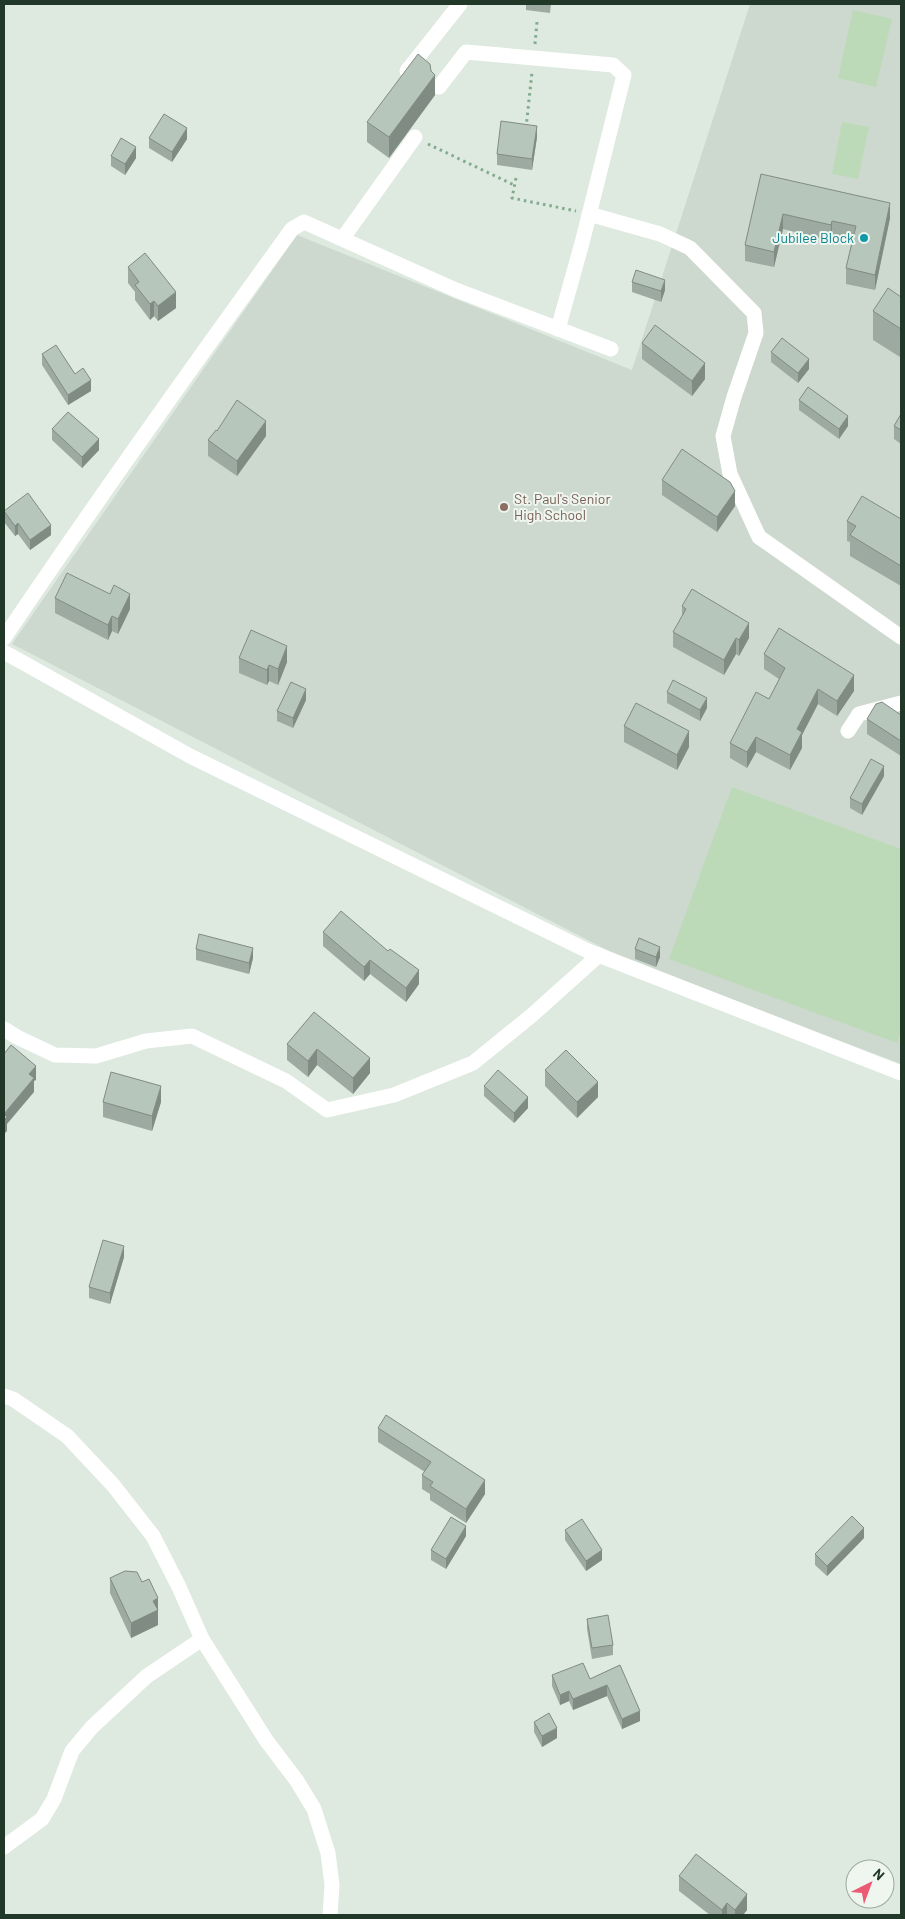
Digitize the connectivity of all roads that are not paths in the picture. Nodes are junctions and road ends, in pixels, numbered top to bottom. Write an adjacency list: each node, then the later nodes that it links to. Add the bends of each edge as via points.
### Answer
1 (460, 4): 2 (street)
2 (398, 84)
3 (439, 87): 5 (street, via 466,52 613,65 624,75)
4 (415, 137): 6 (street)
5 (589, 214): 7 (street); 9 (street, via 660,234 690,248 754,313 756,332 723,436 730,474 758,537)
6 (343, 238): 7 (street, via 456,290); 10 (street, via 304,222 292,229 89,512)
7 (558, 329): 8 (street)
8 (611, 349)
9 (901, 637)
10 (4, 638)
11 (4, 652): 14 (street, via 190,756)
12 (901, 702): 13 (street, via 859,714)
13 (848, 731)
14 (599, 955): 15 (street, via 473,1063 394,1095 328,1110 286,1081 192,1036 146,1041 96,1056 55,1055); 16 (street)
15 (4, 1029)
16 (901, 1073)
17 (4, 1396): 18 (street, via 67,1436 113,1485 153,1536)
18 (202, 1639): 19 (street, via 147,1676 92,1727 72,1751 54,1800 42,1819); 20 (street, via 314,1809 328,1853 332,1885)
19 (4, 1847)
20 (330, 1915)

